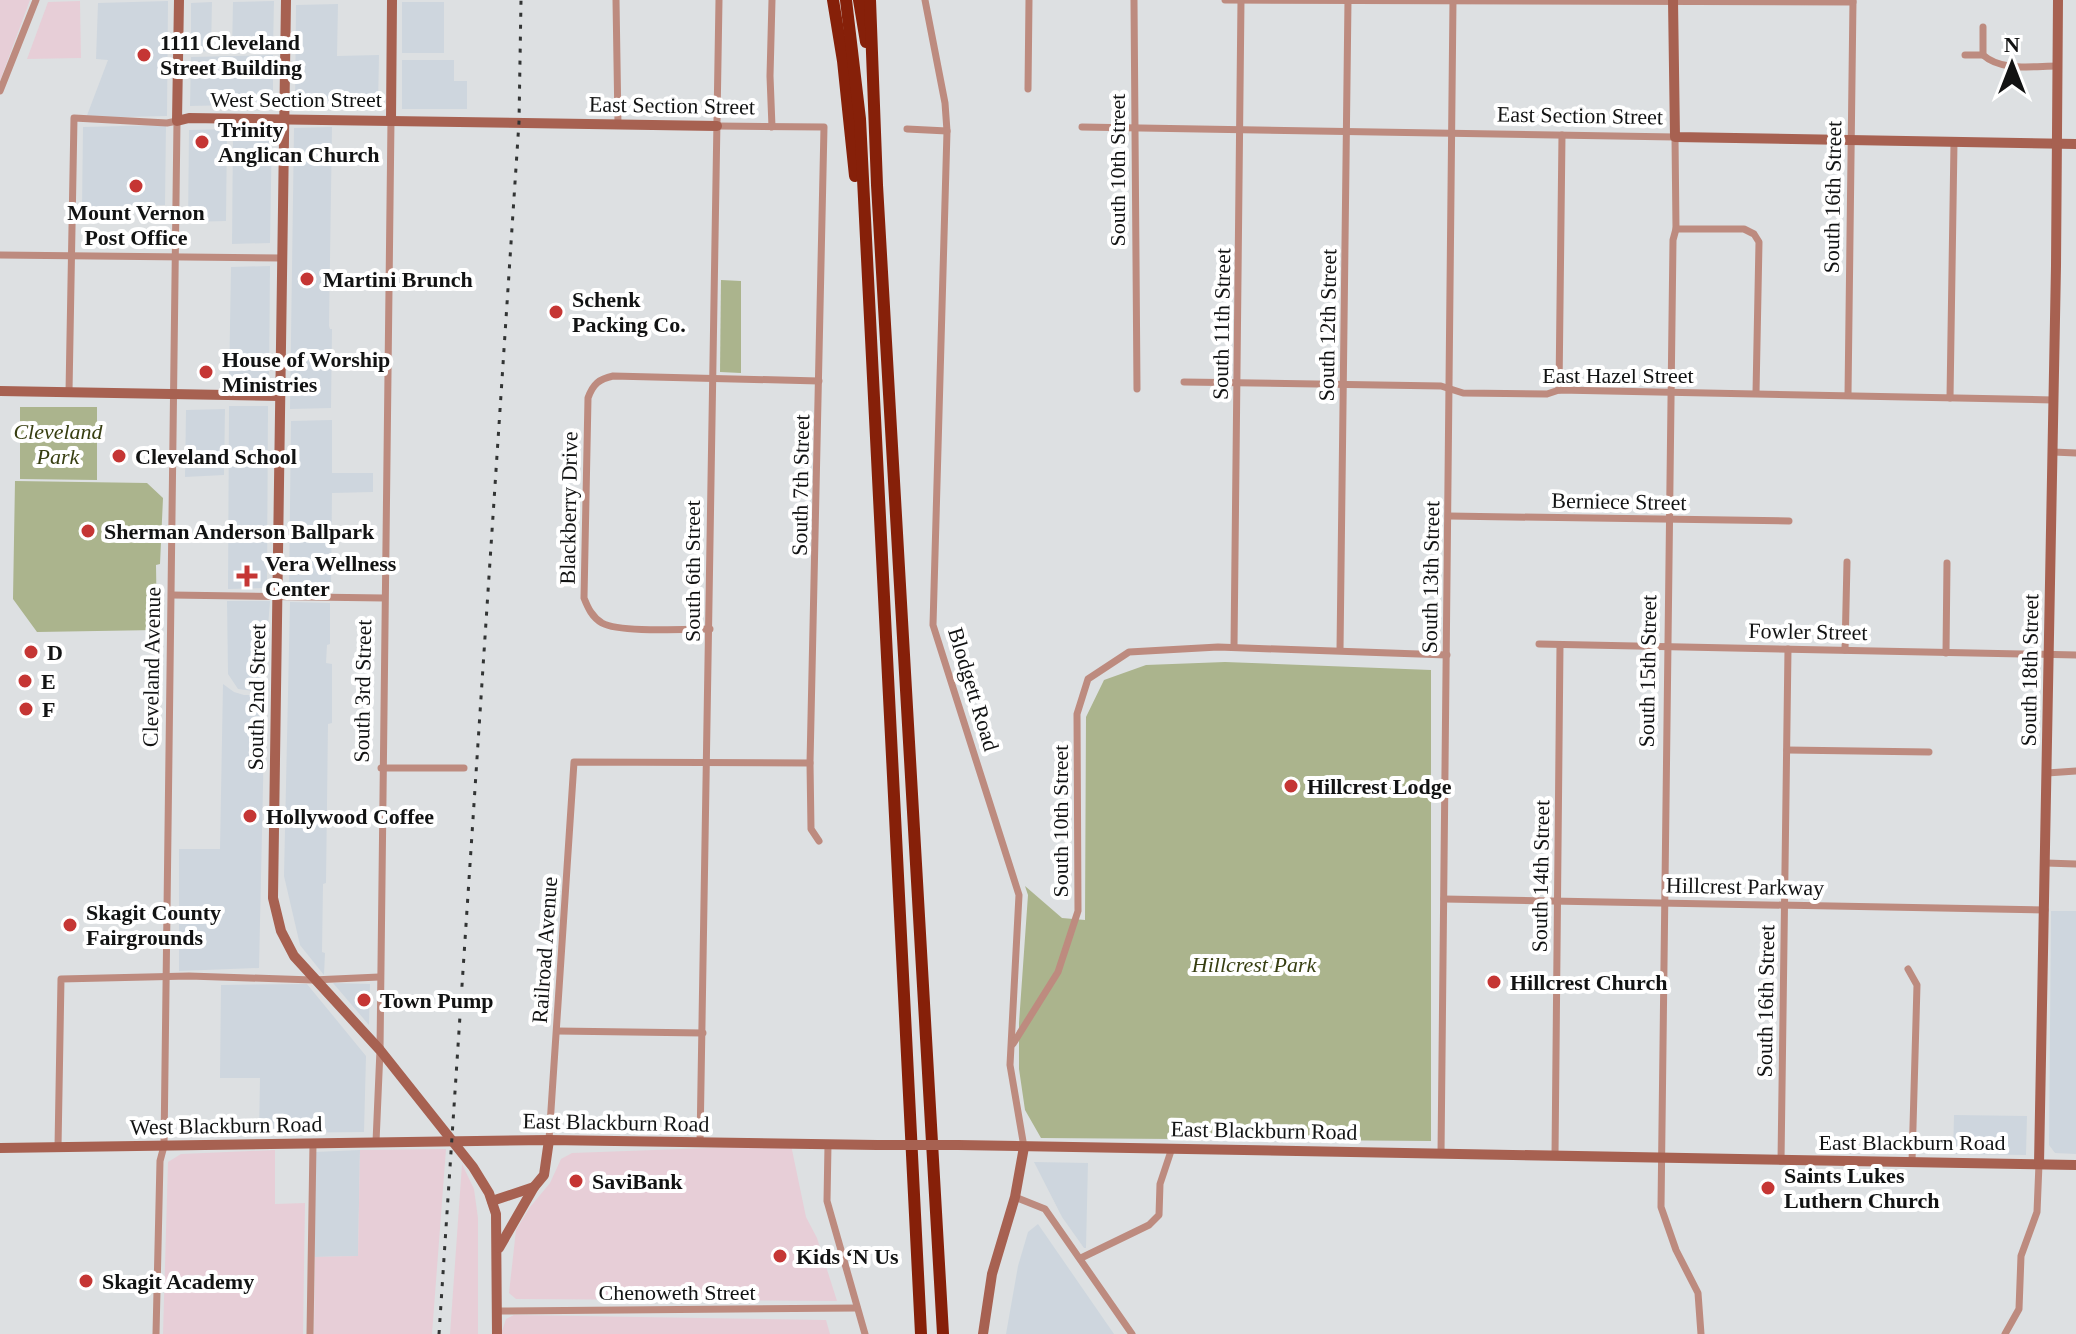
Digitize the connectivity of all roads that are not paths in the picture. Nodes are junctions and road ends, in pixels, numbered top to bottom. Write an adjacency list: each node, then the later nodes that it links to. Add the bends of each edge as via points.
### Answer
1 (36, 0): 28 (street)
2 (179, 0): 31 (street, Cleveland Avenue)
3 (286, 0): 29 (street, South 2nd Street)
4 (392, 0): 30 (street, South 3rd Street)
5 (616, 0): 33 (street)
6 (719, 0): 34 (street, South 6th Street)
7 (772, 0): 35 (street)
8 (833, 0): 55 (highway)
9 (846, 0): 55 (highway, via 860,119)
10 (859, 0): 26 (highway)
11 (870, 0): 26 (highway)
12 (925, 0): 40 (street, Blodgett Road)
13 (1029, 0): 27 (street)
14 (1134, 0): 39 (street, South 10th Street)
15 (1225, 0): 16 (street)
16 (1241, 0): 17 (street); 41 (street, South 11th Street)
17 (1348, 0): 18 (street); 42 (street, South 12th Street)
18 (1453, 0): 20 (street); 43 (street, South 13th Street)
19 (2058, 0): 25 (street, South 18th Street)
20 (1673, 1): 21 (street); 45 (street, South 15th Street)
21 (1853, 1): 46 (street, South 16th Street)
22 (1983, 27): 24 (street)
23 (1965, 55): 24 (street)
24 (1983, 55): 25 (street, via 2002,65)
25 (2058, 66): 48 (street, South 18th Street)
26 (873, 89): 149 (highway)
27 (1028, 89)
28 (0, 91)
29 (284, 119): 30 (street, West Section Street); 31 (street, West Section Street); 54 (street, South 2nd Street)
30 (391, 120): 32 (street, West Section Street); 82 (street, South 3rd Street)
31 (177, 121): 52 (street, West Section Street, via 74,118); 53 (street, Cleveland Avenue)
32 (519, 122): 33 (street, East Section Street)
33 (618, 124): 34 (street, East Section Street)
34 (717, 126): 35 (street, East Section Street); 56 (street, South 6th Street)
35 (772, 127): 36 (street, East Section Street)
36 (824, 127): 57 (street, South 7th Street)
37 (1082, 127): 39 (street, East Section Street)
38 (907, 129): 40 (street)
39 (1135, 130): 41 (street, East Section Street); 61 (street, South 10th Street)
40 (947, 131): 117 (street, Blodgett Road, via 933,625 1019,895)
41 (1241, 131): 42 (street, East Section Street); 59 (street, South 11th Street)
42 (1347, 131): 43 (street, East Section Street); 60 (street, South 12th Street)
43 (1453, 132): 44 (street, East Section Street); 62 (street, South 13th Street)
44 (1562, 135): 45 (street, East Section Street); 63 (street)
45 (1675, 137): 46 (street, East Section Street); 50 (street, South 15th Street)
46 (1851, 140): 47 (street, East Section Street); 69 (street, South 16th Street)
47 (1954, 143): 48 (street, East Section Street); 71 (street)
48 (2058, 144): 49 (street, East Section Street); 72 (street, South 18th Street)
49 (2076, 144)
50 (1676, 229): 66 (street, South 15th Street); 67 (street, via 1744,229 1759,242)
51 (0, 255): 52 (street)
52 (70, 257): 53 (street); 65 (street)
53 (177, 258): 54 (street); 68 (street, Cleveland Avenue)
54 (281, 258): 70 (street, South 2nd Street)
55 (869, 303): 148 (highway)
56 (711, 380): 57 (street); 83 (street, South 6th Street); 83 (street, Blackberry Drive, via 613,376 593,386 588,398 584,598 601,623)
57 (819, 381): 98 (street, South 7th Street)
58 (1184, 382): 59 (street, East Hazel Street)
59 (1239, 383): 60 (street, East Hazel Street); 86 (street, South 11th Street)
60 (1344, 385): 62 (street, East Hazel Street); 89 (street, South 12th Street)
61 (1137, 389)
62 (1451, 389): 63 (street, East Hazel Street, via 1533,394); 75 (street, South 13th Street)
63 (1559, 390): 66 (street, East Hazel Street)
64 (0, 391): 65 (street)
65 (69, 392): 68 (street)
66 (1670, 392): 67 (street, East Hazel Street); 76 (street, South 15th Street)
67 (1756, 393): 69 (street, East Hazel Street)
68 (174, 394): 70 (street); 80 (street, Cleveland Avenue)
69 (1848, 395): 71 (street, East Hazel Street)
70 (280, 396): 81 (street, South 2nd Street)
71 (1950, 398): 72 (street, East Hazel Street)
72 (2053, 400): 73 (street, South 18th Street)
73 (2053, 452): 74 (street); 92 (street, South 18th Street)
74 (2076, 453)
75 (1449, 516): 76 (street, Berniece Street); 93 (street, South 13th Street)
76 (1668, 519): 77 (street, Berniece Street); 87 (street, South 15th Street)
77 (1789, 521)
78 (1847, 562): 90 (street)
79 (1947, 563): 91 (street)
80 (172, 595): 81 (street); 112 (street, Cleveland Avenue)
81 (278, 595): 82 (street); 114 (street, South 2nd Street, via 273,898 285,938)
82 (384, 598): 99 (street, South 3rd Street)
83 (710, 629): 97 (street, South 6th Street)
84 (1539, 644): 85 (street, Fowler Street)
85 (1560, 645): 87 (street, Fowler Street); 107 (street, South 14th Street)
86 (1234, 647): 89 (street); 117 (street, South 10th Street, via 1129,652 1088,679 1077,714 1078,911 1058,972)
87 (1667, 647): 88 (street, Fowler Street); 108 (street, South 15th Street)
88 (1788, 649): 90 (street, Fowler Street); 95 (street, South 16th Street)
89 (1340, 650): 93 (street)
90 (1845, 650): 91 (street, Fowler Street)
91 (1946, 653): 92 (street, Fowler Street)
92 (2049, 654): 94 (street, Fowler Street); 102 (street, South 18th Street)
93 (1447, 655): 106 (street, South 13th Street)
94 (2076, 655)
95 (1787, 750): 96 (street); 109 (street, South 16th Street)
96 (1929, 752)
97 (707, 761): 98 (street); 115 (street, Railroad Avenue, via 574,762); 116 (street, South 6th Street)
98 (810, 763): 103 (street, South 7th Street, via 811,829)
99 (381, 768): 100 (street); 113 (street, South 3rd Street)
100 (464, 768)
101 (2076, 771): 102 (street)
102 (2047, 773): 104 (street, South 18th Street)
103 (819, 841)
104 (2046, 863): 105 (street); 110 (street, South 18th Street)
105 (2076, 864)
106 (1444, 899): 107 (street, Hillcrest Parkway); 130 (street, South 13th Street)
107 (1558, 900): 108 (street, Hillcrest Parkway); 131 (street, South 14th Street)
108 (1663, 902): 109 (street, Hillcrest Parkway); 132 (street, South 15th Street)
109 (1784, 905): 110 (street, Hillcrest Parkway); 133 (street, South 16th Street)
110 (2045, 910): 135 (street, South 18th Street)
111 (1908, 969): 134 (street, via 1917,985)
112 (166, 977): 114 (street); 125 (street, Cleveland Avenue); 126 (street, via 61,979)
113 (379, 977): 114 (street); 118 (street, South 3rd Street)
114 (313, 980): 118 (street, South 2nd Street)
115 (557, 1031): 116 (street); 119 (street, Railroad Avenue)
116 (703, 1033): 122 (street, South 6th Street)
117 (1012, 1045): 127 (street, Blodgett Road, via 1010,1065)
118 (380, 1050): 120 (street, South 2nd Street); 121 (street, South 3rd Street)
119 (549, 1140): 120 (street, East Blackburn Road); 122 (street, East Blackburn Road); 137 (street, via 544,1175)
120 (452, 1141): 121 (street, West Blackburn Road); 139 (street, South 2nd Street)
121 (376, 1142): 123 (street, West Blackburn Road)
122 (700, 1143): 124 (street, East Blackburn Road)
123 (313, 1144): 125 (street, West Blackburn Road); 145 (street)
124 (828, 1145): 127 (street, East Blackburn Road, bridge); 142 (street, via 827,1201)
125 (164, 1146): 126 (street, West Blackburn Road); 144 (street, Cleveland Avenue)
126 (58, 1147): 128 (street, West Blackburn Road)
127 (1024, 1147): 129 (street, East Blackburn Road); 138 (street, Blodgett Road)
128 (0, 1148)
129 (1172, 1148): 130 (street, East Blackburn Road); 141 (street, via 1160,1184 1159,1215)
130 (1441, 1154): 131 (street, East Blackburn Road)
131 (1555, 1156): 132 (street, East Blackburn Road)
132 (1661, 1158): 133 (street, East Blackburn Road); 152 (street, South 15th Street, via 1661,1207 1698,1293)
133 (1781, 1161): 134 (street, East Blackburn Road)
134 (1912, 1162): 135 (street, East Blackburn Road)
135 (2039, 1164): 136 (street, East Blackburn Road); 153 (street, South 18th Street, via 2037,1212 2021,1256 2019,1309)
136 (2076, 1165)
137 (534, 1187): 139 (street); 140 (street)
138 (1015, 1197): 141 (street, via 1045,1209); 150 (street, Blodgett Road, via 992,1274)
139 (492, 1201): 140 (street)
140 (497, 1251): 143 (street)
141 (1081, 1258): 151 (street)
142 (857, 1308): 143 (street, Chenoweth Street); 147 (street)
143 (498, 1311): 146 (street)
144 (156, 1334)
145 (310, 1334)
146 (497, 1334)
147 (865, 1334)
148 (921, 1334)
149 (943, 1334)
150 (983, 1334)
151 (1132, 1334)
152 (1701, 1334)
153 (2005, 1334)

